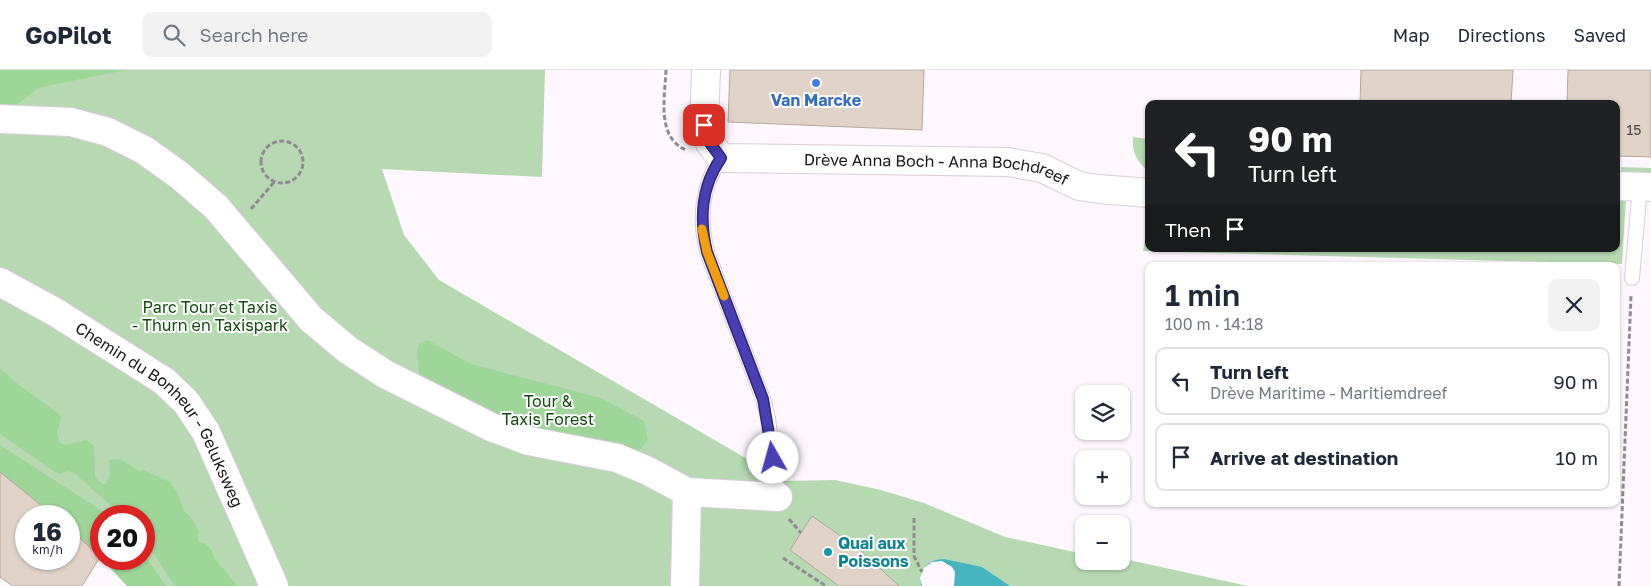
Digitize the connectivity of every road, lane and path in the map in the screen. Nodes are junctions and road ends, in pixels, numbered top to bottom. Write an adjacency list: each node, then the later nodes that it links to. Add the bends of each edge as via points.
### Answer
1 (706, 70): 3 (street, via 704,125 710,143)
2 (0, 119): 7 (street, via 71,122 108,132 144,150 179,175)
3 (721, 158): 6 (street, Drève Anna Boch - Anna Bochdreef, via 1008,162 1042,168 1079,186); 12 (lane, via 705,188 702,233 763,399)
4 (275, 181): 4 (path, via 262,169 263,154 278,141 291,143 301,152 301,171 292,180); 7 (path)
5 (1636, 187): 8 (lane)
6 (1145, 193)
7 (236, 228): 11 (street, via 312,318 348,350 385,374 491,427 529,441 616,458)
8 (1632, 278)
9 (0, 282): 16 (street, Chemin du Bonheur - Geluksweg, via 55,312 164,381 186,402 206,432)
10 (1630, 296): 19 (path)
11 (687, 492): 12 (street); 17 (street)
12 (778, 497)
13 (914, 518): 15 (path, via 914,556)
14 (784, 558): 18 (path)
15 (922, 572)
16 (274, 586)
17 (685, 586)
18 (826, 586)
19 (1619, 586)

